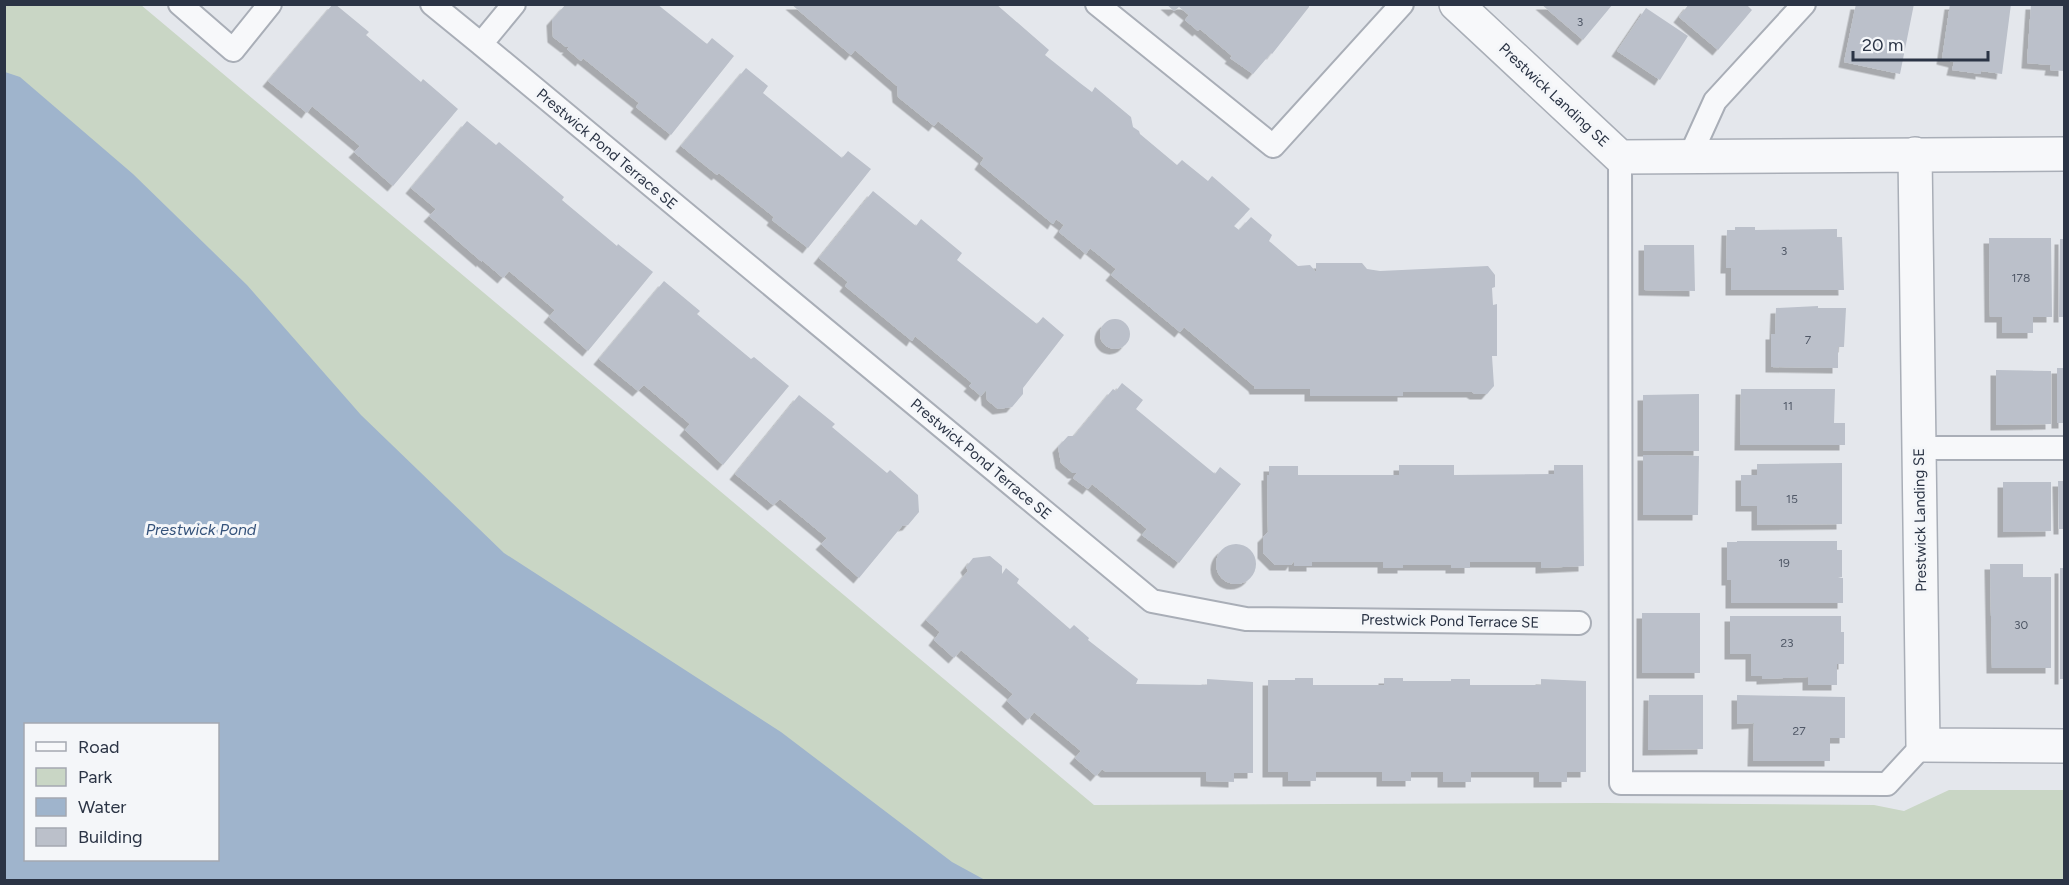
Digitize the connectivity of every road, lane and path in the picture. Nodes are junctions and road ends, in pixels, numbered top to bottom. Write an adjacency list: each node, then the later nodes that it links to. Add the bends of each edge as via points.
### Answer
1 (180, 4): 2 (lane, via 233,50)
2 (270, 4)
3 (432, 4): 9 (lane, Prestwick Pond Terrace SE)
4 (514, 4): 9 (lane)
5 (1097, 4): 6 (lane, via 1273,146)
6 (1402, 4)
7 (1456, 4): 13 (street, Prestwick Landing SE)
8 (1804, 4): 12 (lane, via 1715,101)
9 (481, 44): 16 (lane, Prestwick Pond Terrace SE, via 1152,601 1246,619)
10 (1914, 154): 11 (street, Prestwick Landing SE); 12 (street, Prestwick Landing SE); 14 (street, Prestwick Landing SE)
11 (2064, 154)
12 (1690, 156): 13 (street, Prestwick Landing SE)
13 (1620, 157): 17 (lane, via 1621,783 1887,784)
14 (1920, 448): 15 (lane); 17 (street, Prestwick Landing SE)
15 (2064, 448)
16 (1579, 623)
17 (1923, 745): 18 (street)
18 (2064, 746)

